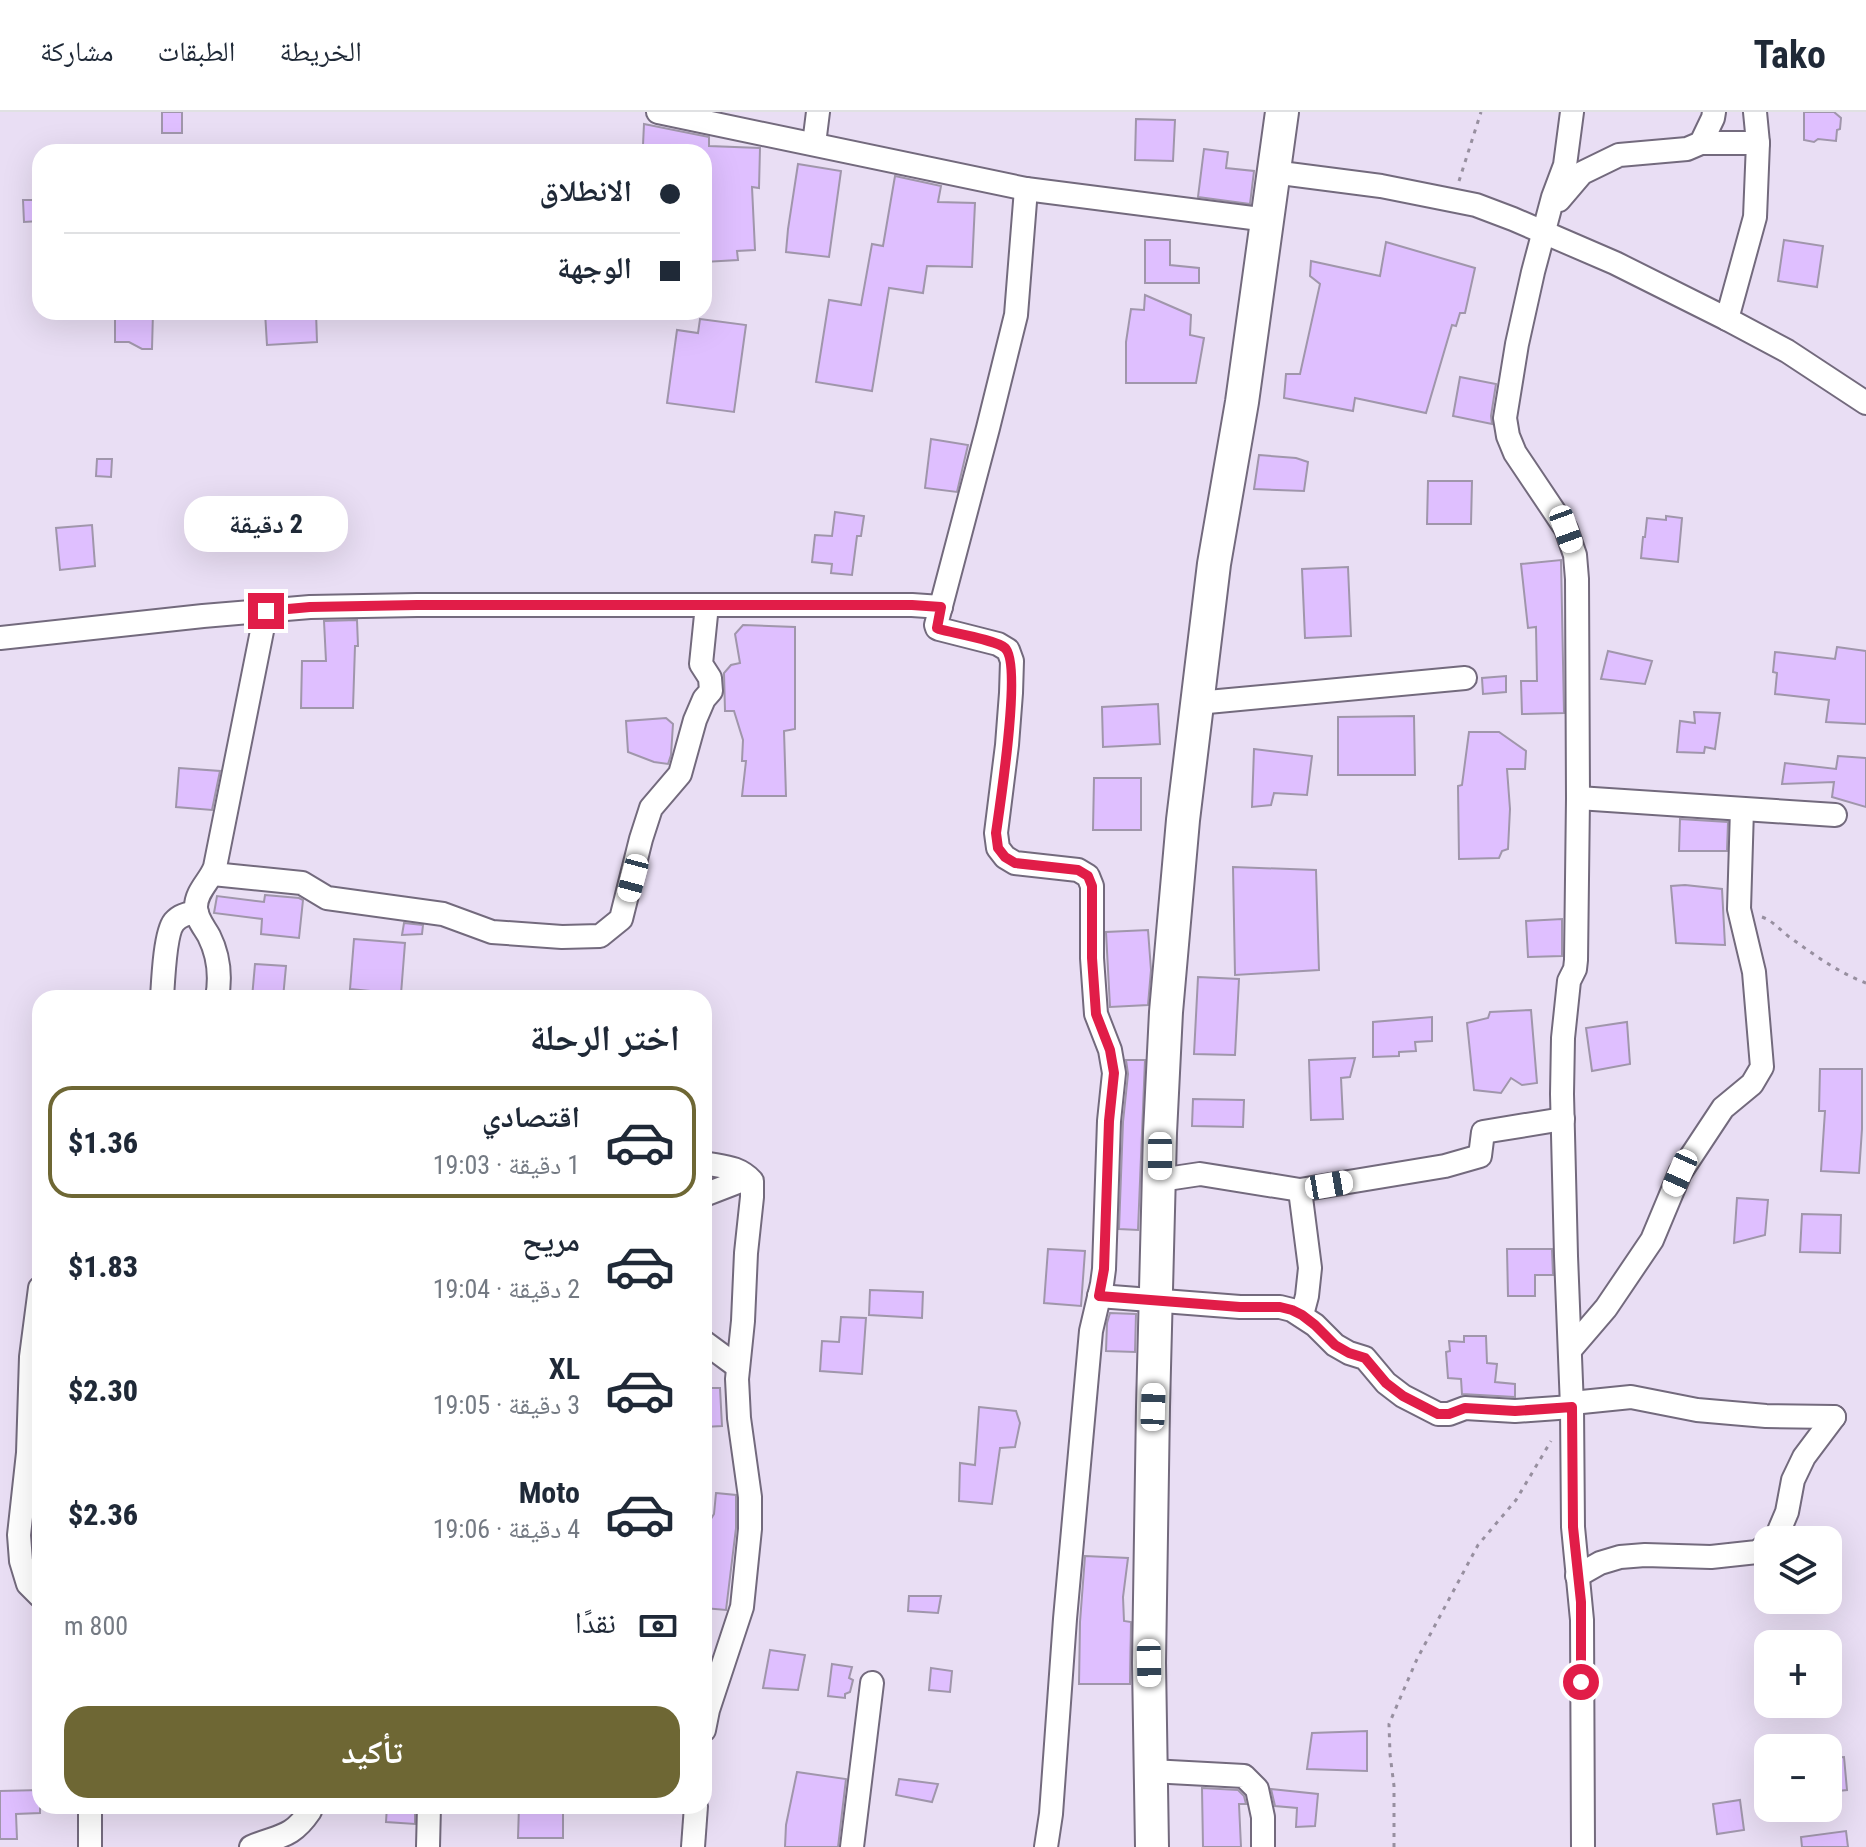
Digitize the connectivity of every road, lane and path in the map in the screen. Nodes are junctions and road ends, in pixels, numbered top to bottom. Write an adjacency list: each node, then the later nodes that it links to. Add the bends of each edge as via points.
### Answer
1 (658, 112): 10 (street)
2 (818, 112): 10 (street)
3 (1282, 112): 11 (street)
4 (1481, 112): 13 (path)
5 (1572, 112): 15 (street, via 1565,165)
6 (1714, 112): 8 (street)
7 (1755, 112): 9 (street)
8 (1701, 143): 9 (street); 15 (street, via 1619,155 1582,173)
9 (1758, 143): 16 (street, via 1755,217)
10 (814, 144): 12 (street)
11 (1273, 172): 13 (street); 14 (street)
12 (1026, 189): 14 (street); 19 (street, via 1016,315)
13 (1453, 201): 15 (street)
14 (1268, 220): 23 (street)
15 (1546, 222): 16 (street); 24 (street, via 1505,418 1515,453 1566,529 1575,555)
16 (1727, 319): 17 (street)
17 (1866, 403)
18 (707, 605): 19 (street); 20 (street, via 402,605); 27 (street, via 701,664 711,691 695,720 680,774 651,808 621,919 600,936 492,932 443,914 327,898 302,883)
19 (941, 607): 39 (street, via 937,628 998,644 1012,661 998,848 1015,863 1078,870 1092,886 1096,1014 1114,1073)
20 (266, 611): 21 (street); 27 (street)
21 (0, 638)
22 (1465, 678): 23 (street)
23 (1197, 703): 36 (street, via 1166,1012)
24 (1578, 798): 25 (street); 33 (street, via 1576,960 1563,1038)
25 (1742, 809): 26 (street); 28 (street)
26 (1835, 815)
27 (213, 874): 29 (street, via 200,892)
28 (1739, 909): 30 (path, via 1771,921 1831,967); 44 (street, via 1754,972 1762,1067 1752,1084 1723,1108 1680,1173 1652,1240)
29 (197, 913): 31 (street, via 187,913 171,927); 32 (street, via 215,950)
30 (1866, 983)
31 (163, 990)
32 (218, 990)
33 (1563, 1119): 37 (street, via 1483,1132 1480,1156 1445,1166); 44 (street)
34 (712, 1164): 35 (street)
35 (748, 1178): 38 (street); 45 (street, via 752,1197)
36 (1160, 1180): 37 (street, via 1200,1174); 40 (street)
37 (1300, 1190): 41 (street, via 1310,1268)
38 (712, 1192)
39 (1099, 1296): 40 (street); 63 (street, via 1091,1331)
40 (1157, 1300): 41 (street, via 1280,1307); 53 (street)
41 (1302, 1315): 46 (street, via 1335,1345 1365,1358 1403,1396 1438,1414 1465,1408 1515,1411)
42 (712, 1348): 45 (street)
43 (32, 1349): 50 (street, via 19,1535 21,1561)
44 (1570, 1350): 46 (street)
45 (738, 1367): 52 (street, via 750,1529 742,1607)
46 (1572, 1405): 47 (street, via 1631,1397 1711,1411 1834,1417 1804,1457); 49 (street); 66 (path, via 1516,1500 1478,1545 1389,1724)
47 (1781, 1526)
48 (1754, 1552): 49 (street, via 1620,1557)
49 (1577, 1576): 67 (street, via 1582,1620)
50 (32, 1588)
51 (872, 1683): 62 (street)
52 (712, 1698)
53 (1151, 1771): 64 (street); 65 (street, via 1244,1776 1257,1789)
54 (90, 1814): 58 (street)
55 (308, 1814): 59 (street, via 289,1834)
56 (429, 1814): 60 (street)
57 (695, 1814): 61 (street)
58 (90, 1847)
59 (251, 1847)
60 (428, 1847)
61 (693, 1847)
62 (852, 1847)
63 (1046, 1847)
64 (1152, 1847)
65 (1263, 1847)
66 (1394, 1847)
67 (1583, 1847)

